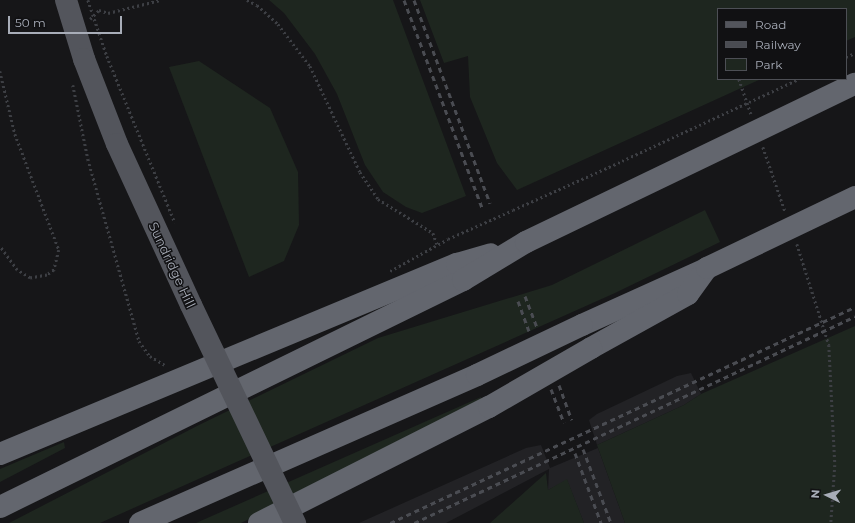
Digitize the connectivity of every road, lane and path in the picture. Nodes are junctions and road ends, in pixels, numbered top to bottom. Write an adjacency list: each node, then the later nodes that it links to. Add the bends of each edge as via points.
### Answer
1 (66, 0): 27 (main road, Sundridge Hill, bridge, via 84,59 117,144)
2 (88, 0): 5 (path)
3 (160, 0): 5 (path, via 108,13 99,10)
4 (246, 0): 17 (path, via 278,24 310,66 360,172 378,199 433,233)
5 (94, 16): 15 (path, via 128,111)
6 (0, 71): 18 (path, via 15,134 59,250 54,270 47,275 30,278 16,270)
7 (73, 78): 22 (path, via 88,159 139,341 150,356)
8 (739, 80): 11 (path)
9 (797, 80): 17 (path, bridge)
10 (855, 84): 20 (highway, bridge)
11 (752, 116)
12 (762, 145): 14 (path)
13 (855, 197): 19 (highway, bridge)
14 (788, 218)
15 (176, 226)
16 (796, 240): 28 (path, via 829,344 835,465)
17 (437, 244): 21 (path)
18 (0, 247)
19 (707, 268): 25 (highway, bridge, via 477,375); 26 (highway, bridge, via 688,294 489,407)
20 (460, 272): 23 (highway); 24 (highway)
21 (386, 273)
22 (170, 366)
23 (0, 454)
24 (0, 507)
25 (140, 523)
26 (259, 523)
27 (294, 523)
28 (831, 523)

